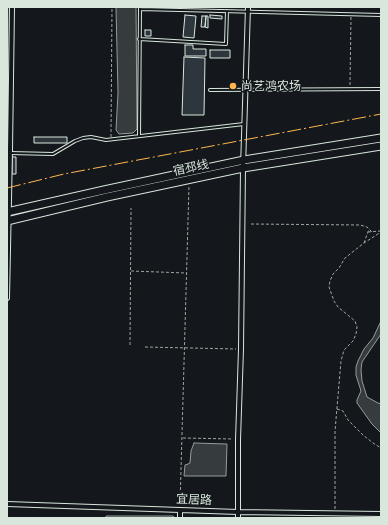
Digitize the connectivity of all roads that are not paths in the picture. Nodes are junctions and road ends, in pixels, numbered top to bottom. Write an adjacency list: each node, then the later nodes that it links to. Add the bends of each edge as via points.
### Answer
1 (12, 7): 15 (street)
2 (248, 7): 5 (street)
3 (140, 8): 4 (lane); 7 (lane)
4 (228, 11): 5 (lane); 7 (lane, via 226,44)
5 (248, 12): 6 (lane); 10 (street)
6 (381, 15)
7 (140, 39): 12 (lane)
8 (381, 89): 10 (lane)
9 (210, 90): 10 (lane)
10 (246, 90): 11 (street)
11 (245, 124): 12 (lane); 16 (street)
12 (139, 136): 15 (lane, via 106,140 83,138 54,154)
13 (381, 138): 16 (main road, 宿邳线)
14 (381, 146): 17 (main road, 宿邳线)
15 (9, 151): 18 (street)
16 (244, 160): 17 (street); 18 (main road, 宿邳线)
17 (243, 168): 19 (main road, 宿邳线); 23 (street)
18 (8, 212): 19 (street)
19 (8, 221): 20 (street)
20 (7, 298)
21 (7, 504): 22 (street, 宜居路)
22 (180, 510): 23 (street, 宜居路); 26 (street)
23 (238, 512): 25 (street, 宜居路); 27 (street)
24 (381, 514): 25 (street, 宜居路)
25 (366, 516)
26 (180, 518)
27 (238, 518)

